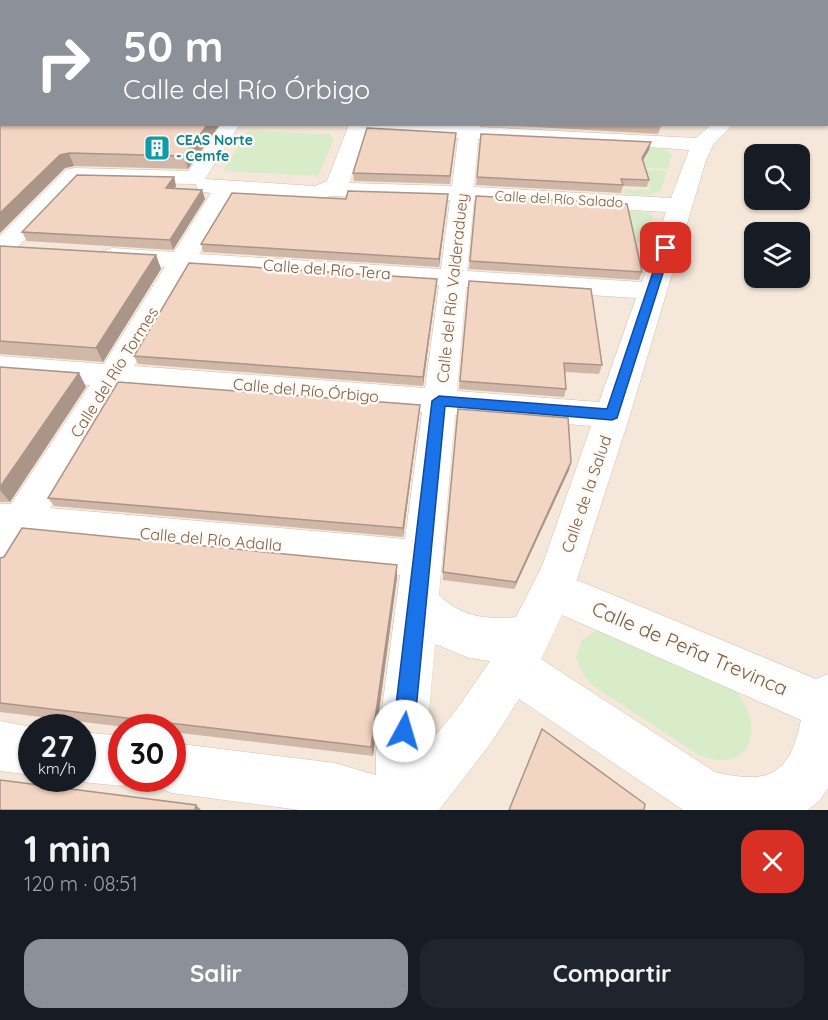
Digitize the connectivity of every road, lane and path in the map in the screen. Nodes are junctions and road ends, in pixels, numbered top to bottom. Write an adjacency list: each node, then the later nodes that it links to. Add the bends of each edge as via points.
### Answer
1 (230, 126): 6 (street)
2 (357, 126): 8 (street, via 337,184)
3 (385, 126): 4 (street)
4 (470, 129): 5 (street, via 664,142); 9 (street, Calle del Río Valderaduey)
5 (710, 132): 10 (street, Calle de la Salud, via 694,160)
6 (195, 178): 7 (street, Calle del Río Salado, via 203,186); 11 (street, via 75,175)
7 (226, 188): 8 (street, Calle del Río Salado, via 310,193); 14 (street, Calle del Río Tormes)
8 (330, 189): 9 (street, Calle del Río Salado)
9 (462, 194): 10 (street, Calle del Río Salado); 15 (street, Calle del Río Valderaduey)
10 (680, 206): 16 (street, Calle de la Salud)
11 (1, 250): 12 (street)
12 (40, 251)
13 (86, 254): 14 (street, Calle del Río Tera)
14 (182, 260): 15 (street, Calle del Río Tera); 18 (street, Calle del Río Tormes)
15 (453, 278): 16 (street, Calle del Río Tera); 19 (street, Calle del Río Valderaduey)
16 (652, 291): 20 (street, Calle de la Salud)
17 (0, 367): 18 (street, Calle del Río Órbigo)
18 (112, 375): 19 (street, Calle del Río Órbigo); 21 (street, Calle del Río Tormes)
19 (439, 401): 20 (street, Calle del Río Órbigo); 23 (street, Calle del Río Valderaduey)
20 (612, 415): 24 (street, Calle de la Salud)
21 (10, 521): 22 (street, Calle del Río Tormes); 23 (street, Calle del Río Adalla)
22 (0, 555)
23 (422, 559): 25 (street, Calle del Río Valderaduey)
24 (552, 590): 26 (street, Calle de la Salud); 27 (street, Calle de Peña Trevinca)
25 (417, 602): 26 (street, via 445,627 470,638 502,641); 31 (street, Calle del Río Valderaduey, via 401,753)
26 (522, 651): 27 (street, Calle de Peña Trevinca, via 699,791 733,806 754,808 771,804 788,797 800,786 817,753); 31 (street, Calle de la Salud, via 480,720)
27 (827, 702)
28 (0, 746): 29 (street)
29 (18, 748)
30 (186, 770): 31 (street, via 342,790)
31 (405, 809)

